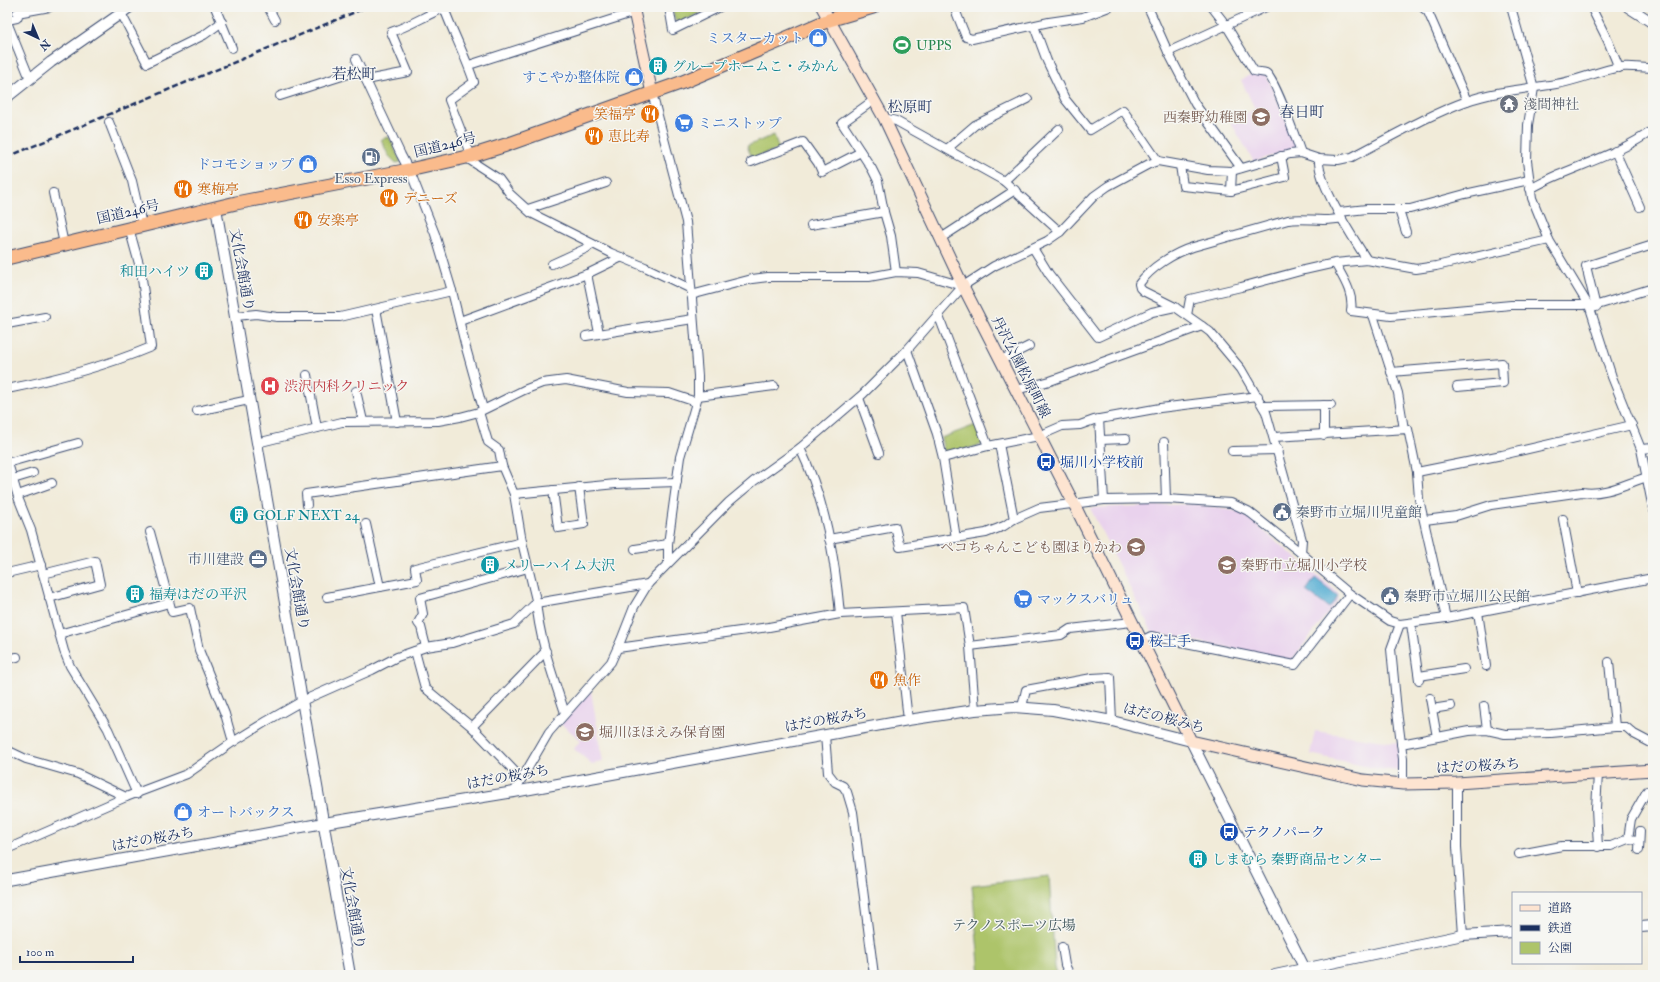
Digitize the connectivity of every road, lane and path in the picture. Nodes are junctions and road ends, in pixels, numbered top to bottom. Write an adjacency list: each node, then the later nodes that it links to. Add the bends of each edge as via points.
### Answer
1 (50, 7): 21 (street, via 17,13 17,18)
2 (215, 7): 22 (street)
3 (268, 7): 19 (street)
4 (669, 7): 5 (street, via 673,30)
5 (720, 7)
6 (822, 7): 20 (main road, 丹沢公園松原町線)
7 (873, 7): 20 (highway, 国道246号)
8 (954, 7): 25 (street, via 966,37 972,39)
9 (1110, 7): 25 (street, via 1083,17)
10 (1148, 7): 27 (street)
11 (1212, 7): 24 (street)
12 (1266, 7): 24 (street)
13 (1422, 7): 40 (street, via 1428,12)
14 (1511, 7): 35 (street)
15 (1591, 7): 30 (street)
16 (1628, 7): 23 (street)
17 (127, 9): 22 (street, via 147,63 204,35); 33 (street)
18 (634, 10): 29 (street); 36 (main road)
19 (275, 20)
20 (828, 20): 36 (highway, 国道246号); 39 (main road, 丹沢公園松原町線)
21 (7, 21): 33 (street)
22 (222, 22): 26 (street)
23 (1653, 23)
24 (1226, 25): 27 (street); 49 (street, via 1254,71 1267,73 1270,77)
25 (1034, 26): 53 (street, via 1065,99 1090,130 1123,110)
26 (232, 48)
27 (1168, 52): 56 (street, via 1195,104)
28 (356, 59): 32 (street)
29 (468, 65): 34 (street, via 444,8 408,27 391,32 408,72); 50 (street, via 474,82 449,100)
30 (1619, 68): 31 (street); 35 (street)
31 (1653, 68)
32 (361, 70): 34 (street); 37 (street)
33 (30, 79): 38 (street)
34 (366, 80): 57 (street)
35 (1534, 88): 40 (street, via 1512,90); 59 (street, via 1528,125)
36 (652, 93): 50 (highway, 国道246号); 93 (street, via 686,222)
37 (280, 96)
38 (7, 97)
39 (874, 100): 42 (main road, 丹沢公園松原町線); 47 (street, via 842,123)
40 (1467, 101): 52 (street, via 1352,157 1338,160)
41 (1025, 103): 46 (street, via 975,124)
42 (884, 118): 46 (street, via 896,121); 77 (main road, 丹沢公園松原町線)
43 (109, 122): 72 (street, via 132,181)
44 (1058, 129): 60 (street)
45 (1653, 130): 48 (street)
46 (946, 148): 60 (street)
47 (860, 150): 54 (street, via 822,172 804,142); 70 (street, via 878,181)
48 (1615, 151): 64 (street); 66 (street)
49 (1301, 153): 51 (street); 52 (street)
50 (468, 156): 57 (highway, 国道246号); 68 (street, via 499,179 510,194)
51 (1280, 156): 56 (street); 63 (street, via 1285,177)
52 (1319, 159): 71 (street, via 1331,199)
53 (1158, 161): 55 (street); 75 (street, via 1108,186 1094,196)
54 (751, 162)
55 (1180, 165): 58 (street); 63 (street, via 1183,186)
56 (1241, 168): 58 (street)
57 (409, 170): 67 (highway, 国道246号); 92 (street, via 434,234)
58 (1232, 171): 63 (street)
59 (1529, 180): 64 (street); 69 (street)
60 (1004, 181): 62 (street)
61 (606, 183): 68 (street)
62 (1015, 190): 75 (street); 77 (street)
63 (1231, 190)
64 (1530, 190): 78 (street)
65 (53, 194): 79 (street)
66 (1640, 207)
67 (216, 208): 72 (highway, 国道246号); 100 (street, 文化会館通り)
68 (528, 209): 80 (street, via 531,213)
69 (1399, 210): 71 (street, via 1371,208); 76 (street)
70 (884, 212): 73 (street); 88 (street, via 891,236)
71 (1340, 215): 85 (street); 95 (street, via 1335,220 1288,220 1183,250 1165,260 1139,284 1143,291)
72 (142, 225): 74 (highway, 国道246号)
73 (811, 225)
74 (130, 228): 79 (highway, 国道246号); 115 (street, via 141,271 151,347 113,363)
75 (1060, 232): 82 (street)
76 (1406, 232)
77 (941, 238): 90 (main road, 丹沢公園松原町線)
78 (1549, 240): 85 (street, via 1416,269); 94 (street)
79 (64, 244): 84 (highway, 国道246号)
80 (592, 244): 83 (street); 87 (street, via 561,257)
81 (1653, 245): 94 (street, via 1586,266)
82 (1033, 248): 90 (street, via 994,266); 95 (street, via 1049,274 1098,337 1152,312)
83 (622, 257): 89 (street); 93 (street)
84 (7, 258)
85 (1367, 260): 86 (street)
86 (1335, 263): 98 (street, via 1190,299); 99 (street, via 1349,287 1351,312)
87 (552, 264)
88 (896, 272): 90 (street, via 928,275); 93 (street, via 869,277 768,277)
89 (587, 274): 103 (street); 106 (street)
90 (963, 286): 97 (street); 110 (main road, 丹沢公園松原町線)
91 (1653, 288): 94 (street)
92 (452, 291): 96 (street); 103 (street)
93 (691, 292): 102 (street)
94 (1591, 306): 99 (street, via 1511,305 1408,315); 128 (street, via 1612,377)
95 (1175, 307): 98 (street)
96 (376, 309): 100 (street, via 340,317 277,317 256,314); 127 (street)
97 (938, 314): 109 (street); 140 (street)
98 (1187, 314): 105 (street)
99 (1373, 315): 111 (street)
100 (236, 316): 121 (street, 文化会館通り)
101 (45, 317): 104 (street)
102 (693, 319): 106 (street); 120 (street)
103 (460, 321): 124 (street)
104 (7, 324)
105 (1202, 326): 116 (street, via 1050,381); 118 (street, via 1231,356)
106 (599, 334): 107 (street)
107 (586, 336)
108 (1029, 346): 110 (street)
109 (907, 350): 119 (street); 147 (street)
110 (1001, 360): 116 (main road, 丹沢公園松原町線)
111 (1391, 372): 114 (street, via 1502,363 1503,383); 130 (street, via 1398,392)
112 (306, 375): 129 (street)
113 (774, 386): 120 (street)
114 (1457, 387)
115 (7, 390)
116 (1016, 390): 132 (main road, 丹沢公園松原町線)
117 (356, 391): 126 (street)
118 (1258, 396): 122 (street); 125 (street, via 1160,408)
119 (858, 398): 141 (street); 146 (street)
120 (697, 399): 124 (street, via 669,394 628,392 566,380 542,383); 154 (street, via 680,457)
121 (249, 400): 123 (street); 138 (street, 文化会館通り)
122 (1264, 406): 131 (street, via 1328,405); 133 (street)
123 (196, 411)
124 (481, 411): 127 (street, via 438,421); 149 (street, via 488,442 499,450)
125 (1099, 420): 132 (street, via 1062,426); 135 (street)
126 (363, 421): 127 (street); 129 (street, via 342,422)
127 (397, 422)
128 (1632, 425): 143 (street); 150 (street)
129 (317, 428): 138 (street)
130 (1404, 429): 131 (street); 150 (street, via 1408,429 1409,432)
131 (1324, 435): 133 (street)
132 (1039, 436): 139 (street); 162 (main road, 丹沢公園松原町線)
133 (1274, 437): 144 (street)
134 (1126, 439): 135 (street)
135 (1100, 440): 161 (street)
136 (1164, 442): 160 (street)
137 (78, 443): 148 (street)
138 (257, 443): 210 (street, 文化会館通り)
139 (999, 444): 140 (street); 165 (street)
140 (988, 446): 147 (street)
141 (800, 448): 171 (street, via 820,496); 176 (street, via 754,480)
142 (1653, 448): 143 (street)
143 (1641, 449): 152 (street)
144 (1278, 450): 145 (street); 175 (street, via 1302,540)
145 (1232, 451)
146 (879, 453)
147 (943, 458): 170 (street)
148 (7, 462): 153 (street)
149 (502, 466): 158 (street); 163 (street, via 306,494)
150 (1417, 472): 167 (street)
151 (33, 473): 153 (street)
152 (1647, 477): 164 (street); 167 (street, via 1604,491 1519,500 1491,505 1456,516)
153 (13, 479): 159 (street)
154 (677, 482): 156 (street); 173 (street)
155 (52, 483): 159 (street)
156 (579, 487): 157 (street); 157 (street, via 584,524 558,528)
157 (553, 490): 158 (street)
158 (514, 494): 172 (street)
159 (18, 495): 177 (street)
160 (1166, 499): 161 (street); 175 (street, via 1218,501 1238,505)
161 (1104, 500): 162 (street)
162 (1074, 504): 165 (street, via 1039,508); 194 (main road, 丹沢公園松原町線)
163 (307, 505)
164 (1653, 509)
165 (1014, 519): 170 (street, via 986,533)
166 (1563, 519): 184 (street)
167 (1425, 520): 193 (street)
168 (366, 524): 183 (street)
169 (150, 532): 188 (street)
170 (956, 538): 171 (street, via 900,547 895,527)
171 (829, 539): 192 (street)
172 (522, 542): 178 (street); 183 (street, via 414,568 417,580)
173 (668, 544): 174 (street, via 645,545); 176 (street)
174 (635, 549)
175 (1301, 553): 185 (street)
176 (668, 562): 182 (street)
177 (41, 565): 179 (street); 180 (street)
178 (528, 568): 189 (street); 200 (street, via 420,598 423,614 418,623 422,627)
179 (7, 573)
180 (43, 574): 187 (street); 187 (street, via 95,561 100,584)
181 (1653, 578): 184 (street)
182 (648, 584): 189 (street); 201 (street, via 634,607)
183 (380, 587): 186 (street)
184 (1577, 593): 191 (street)
185 (1350, 594): 195 (street, via 1390,621); 198 (street, via 1295,665 1151,636)
186 (327, 597)
187 (49, 598): 197 (street)
188 (169, 603): 197 (street); 225 (street, via 172,612 190,608 199,650 225,714)
189 (536, 603): 200 (street, via 514,624 452,643); 203 (street)
190 (896, 612): 192 (street); 199 (street, via 964,608); 217 (street)
191 (1478, 612): 193 (street); 207 (street)
192 (840, 614): 201 (street, via 769,627)
193 (1446, 618): 196 (street)
194 (1132, 622): 198 (main road, 丹沢公園松原町線); 199 (street, via 1070,629 1061,635)
195 (1400, 624): 196 (street); 226 (street, via 1391,649)
196 (1411, 624): 208 (street, via 1419,678 1453,667)
197 (59, 634): 236 (street, via 70,666 108,728)
198 (1141, 641): 224 (main road, 丹沢公園松原町線)
199 (970, 646): 215 (street)
200 (426, 648): 202 (street)
201 (618, 648): 216 (street, via 611,662)
202 (415, 651): 210 (street); 219 (street, via 425,688)
203 (546, 651): 216 (street); 219 (street)
204 (17, 657): 205 (street)
205 (7, 659)
206 (1609, 662): 220 (street)
207 (1486, 666)
208 (1464, 669)
209 (1430, 698): 214 (street)
210 (302, 701): 225 (street); 238 (street, 文化会館通り)
211 (1451, 706): 214 (street)
212 (1484, 706): 221 (street)
213 (1022, 707): 215 (street, はだの桜みち); 218 (street, はだの桜みち); 218 (street, via 1026,690 1110,676)
214 (1432, 709): 223 (street)
215 (975, 710): 217 (street, はだの桜みち)
216 (565, 713): 231 (street, via 542,741)
217 (908, 720): 222 (street, はだの桜みち)
218 (1112, 721): 224 (street, はだの桜みち)
219 (472, 727): 231 (street)
220 (1615, 727): 221 (street, via 1551,733 1504,734); 227 (street, via 1626,727)
221 (1487, 730): 223 (street)
222 (825, 735): 235 (street, はだの桜みち); 254 (street, via 828,773 847,792 853,812)
223 (1437, 737): 226 (street)
224 (1191, 741): 233 (main road, はだの桜みち, via 1364,780); 252 (street)
225 (233, 742): 236 (street, via 187,774)
226 (1401, 744): 233 (street)
227 (1653, 744)
228 (7, 750): 237 (street, via 26,759 78,774)
229 (1653, 770): 230 (main road, はだの桜みち)
230 (1598, 774): 232 (main road, はだの桜みち); 242 (street)
231 (521, 778): 235 (street)
232 (1457, 783): 233 (main road, はだの桜みち); 250 (street, via 1457,847)
233 (1403, 784)
234 (1647, 791): 240 (street, via 1631,819)
235 (514, 792): 238 (street, はだの桜みち)
236 (137, 794): 237 (street)
237 (126, 797): 243 (street)
238 (324, 823): 246 (street, はだの桜みち); 253 (street, 文化会館通り)
239 (1640, 831): 241 (street)
240 (1628, 839): 241 (street); 242 (street, via 1611,846)
241 (1639, 840): 244 (street)
242 (1598, 847): 245 (street, via 1562,846)
243 (7, 850)
244 (1639, 850)
245 (1519, 854)
246 (7, 880)
247 (1653, 926): 248 (street)
248 (1642, 927)
249 (1512, 932): 250 (street)
250 (1463, 935): 252 (street)
251 (1062, 947): 255 (street, via 1065,965)
252 (1306, 972): 256 (street)
253 (350, 975)
254 (874, 975)
255 (1070, 975)
256 (1275, 975)

